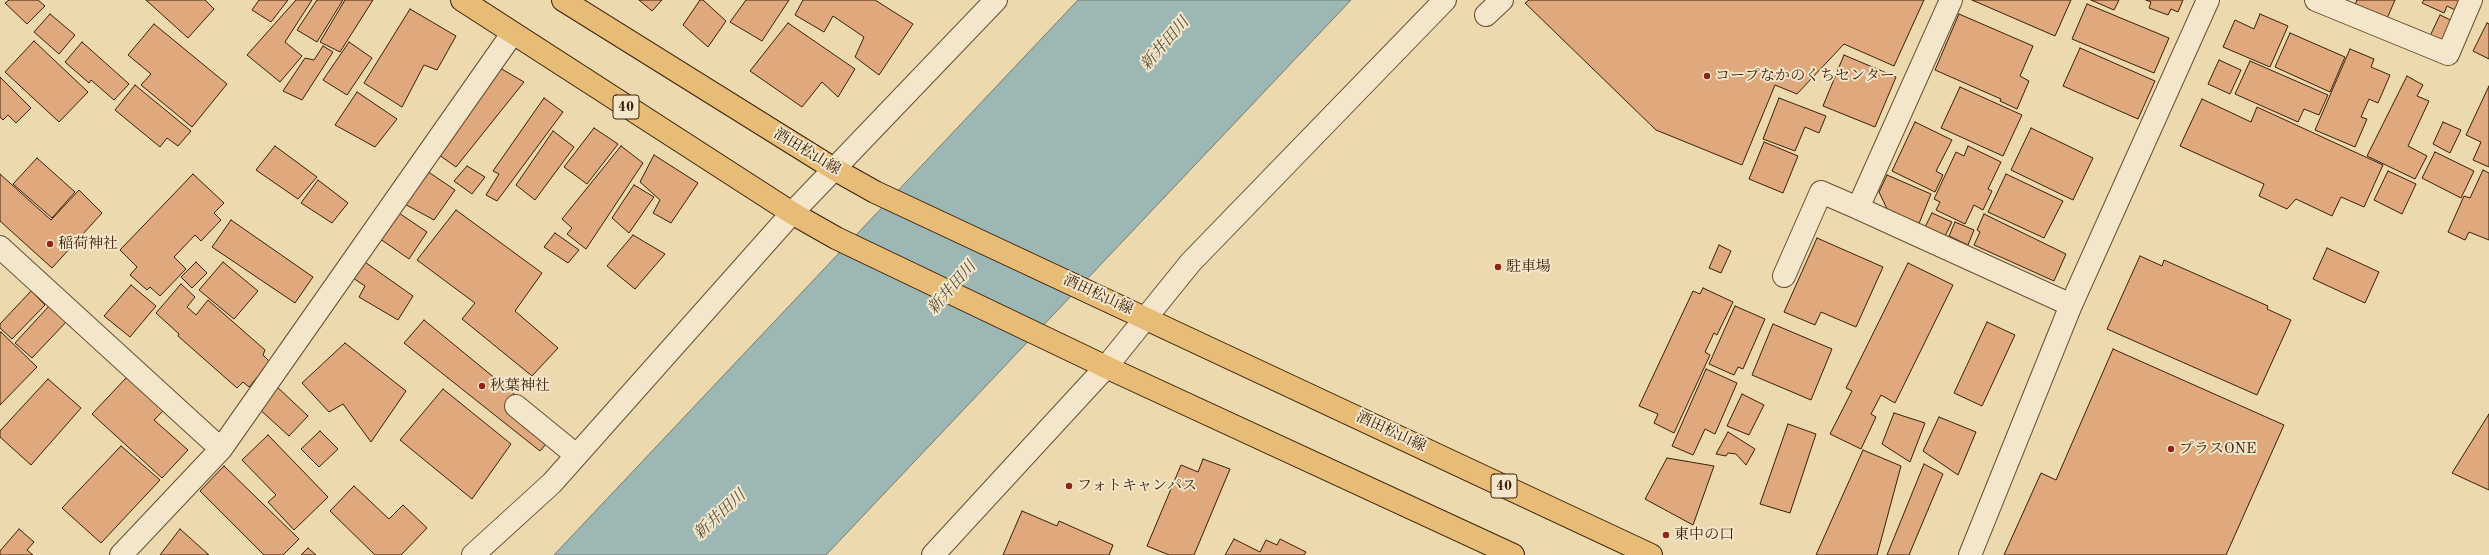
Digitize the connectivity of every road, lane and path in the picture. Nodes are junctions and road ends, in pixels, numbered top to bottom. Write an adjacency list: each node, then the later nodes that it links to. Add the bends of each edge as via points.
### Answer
1 (462, 0): 11 (main road, 40)
2 (563, 0): 12 (main road, 酒田松山線 / 40)
3 (996, 0): 12 (street)
4 (1445, 0): 18 (street, via 1191,262)
5 (1502, 0): 10 (street)
6 (1951, 0): 13 (street)
7 (2208, 0): 17 (street)
8 (2316, 0): 9 (street, via 2448,54)
9 (2471, 0)
10 (1486, 15)
11 (512, 34): 14 (main road, 40); 21 (street)
12 (834, 169): 14 (street); 18 (main road, 酒田松山線 / 40, via 875,192)
13 (1858, 208): 16 (street, via 1821,192); 17 (street)
14 (792, 213): 19 (main road, 40, via 836,238); 22 (street)
15 (0, 247): 21 (street)
16 (1784, 276)
17 (2071, 304): 28 (street)
18 (1146, 318): 19 (street); 27 (main road, 酒田松山線 / 40)
19 (1106, 367): 25 (street); 26 (main road, 40)
20 (516, 406): 22 (street)
21 (221, 449): 23 (street)
22 (576, 455): 24 (street, via 552,483)
23 (121, 555)
24 (473, 555)
25 (933, 555)
26 (1513, 555)
27 (1651, 555)
28 (1970, 555)

